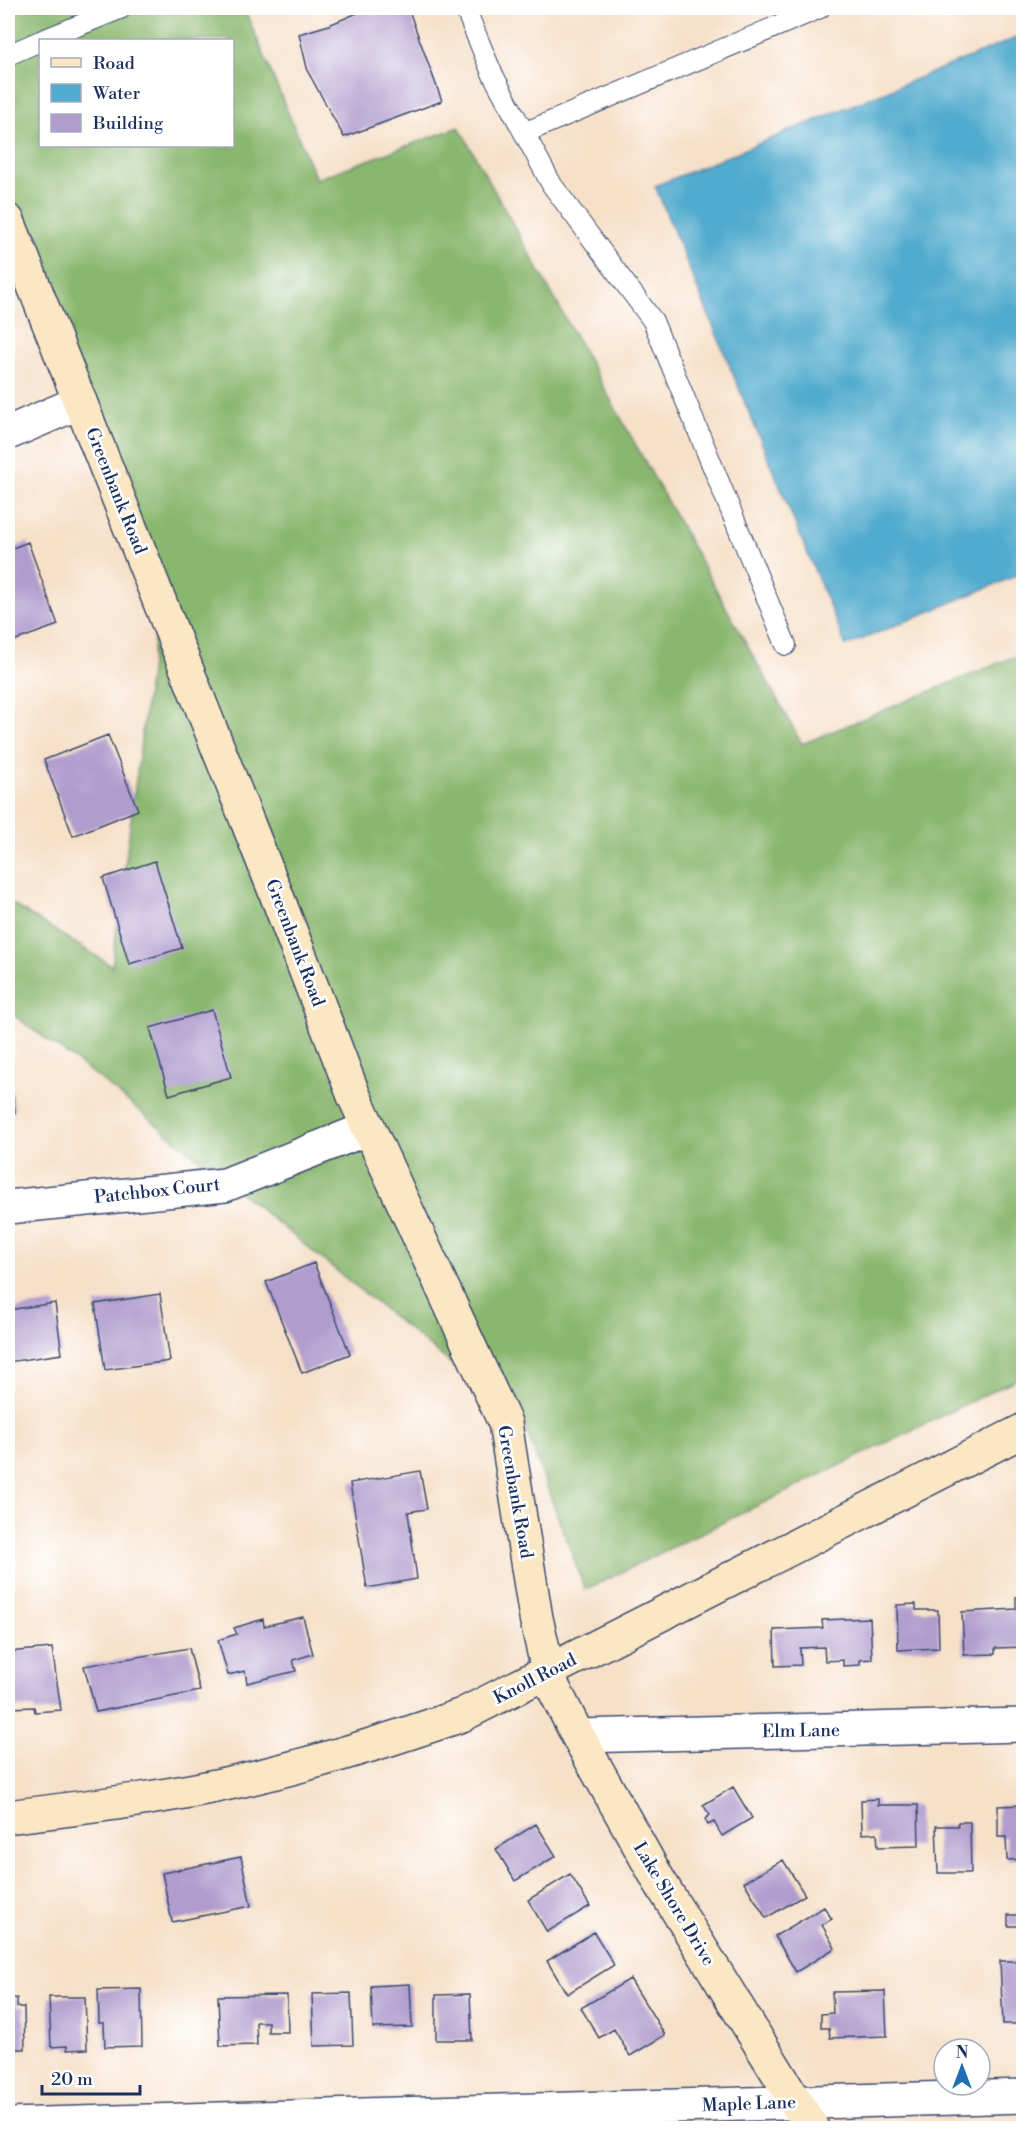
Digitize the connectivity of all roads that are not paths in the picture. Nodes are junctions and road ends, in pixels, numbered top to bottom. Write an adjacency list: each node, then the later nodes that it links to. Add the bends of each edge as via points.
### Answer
1 (123, 8): 4 (lane)
2 (465, 8): 7 (lane, via 492,73)
3 (820, 8): 7 (lane)
4 (47, 39)
5 (39, 42): 6 (lane)
6 (8, 55)
7 (524, 133): 11 (lane, via 552,185 653,321)
8 (8, 221): 9 (street, Greenbank Road)
9 (80, 402): 10 (street); 12 (street, Greenbank Road)
10 (8, 433)
11 (786, 645)
12 (369, 1128): 13 (street, Patchbox Court, via 225,1185); 15 (street, Greenbank Road, via 506,1423 536,1618)
13 (8, 1207)
14 (1023, 1430): 15 (street, Knoll Road)
15 (549, 1672): 17 (street, Lake Shore Drive); 18 (street, Knoll Road, via 462,1715 365,1748 242,1780)
16 (1023, 1725): 17 (street, Elm Lane)
17 (578, 1736): 20 (street, Lake Shore Drive, via 658,1879)
18 (8, 1818)
19 (1023, 2096): 20 (street, Maple Lane)
20 (804, 2115): 21 (street, Maple Lane)
21 (8, 2125)

